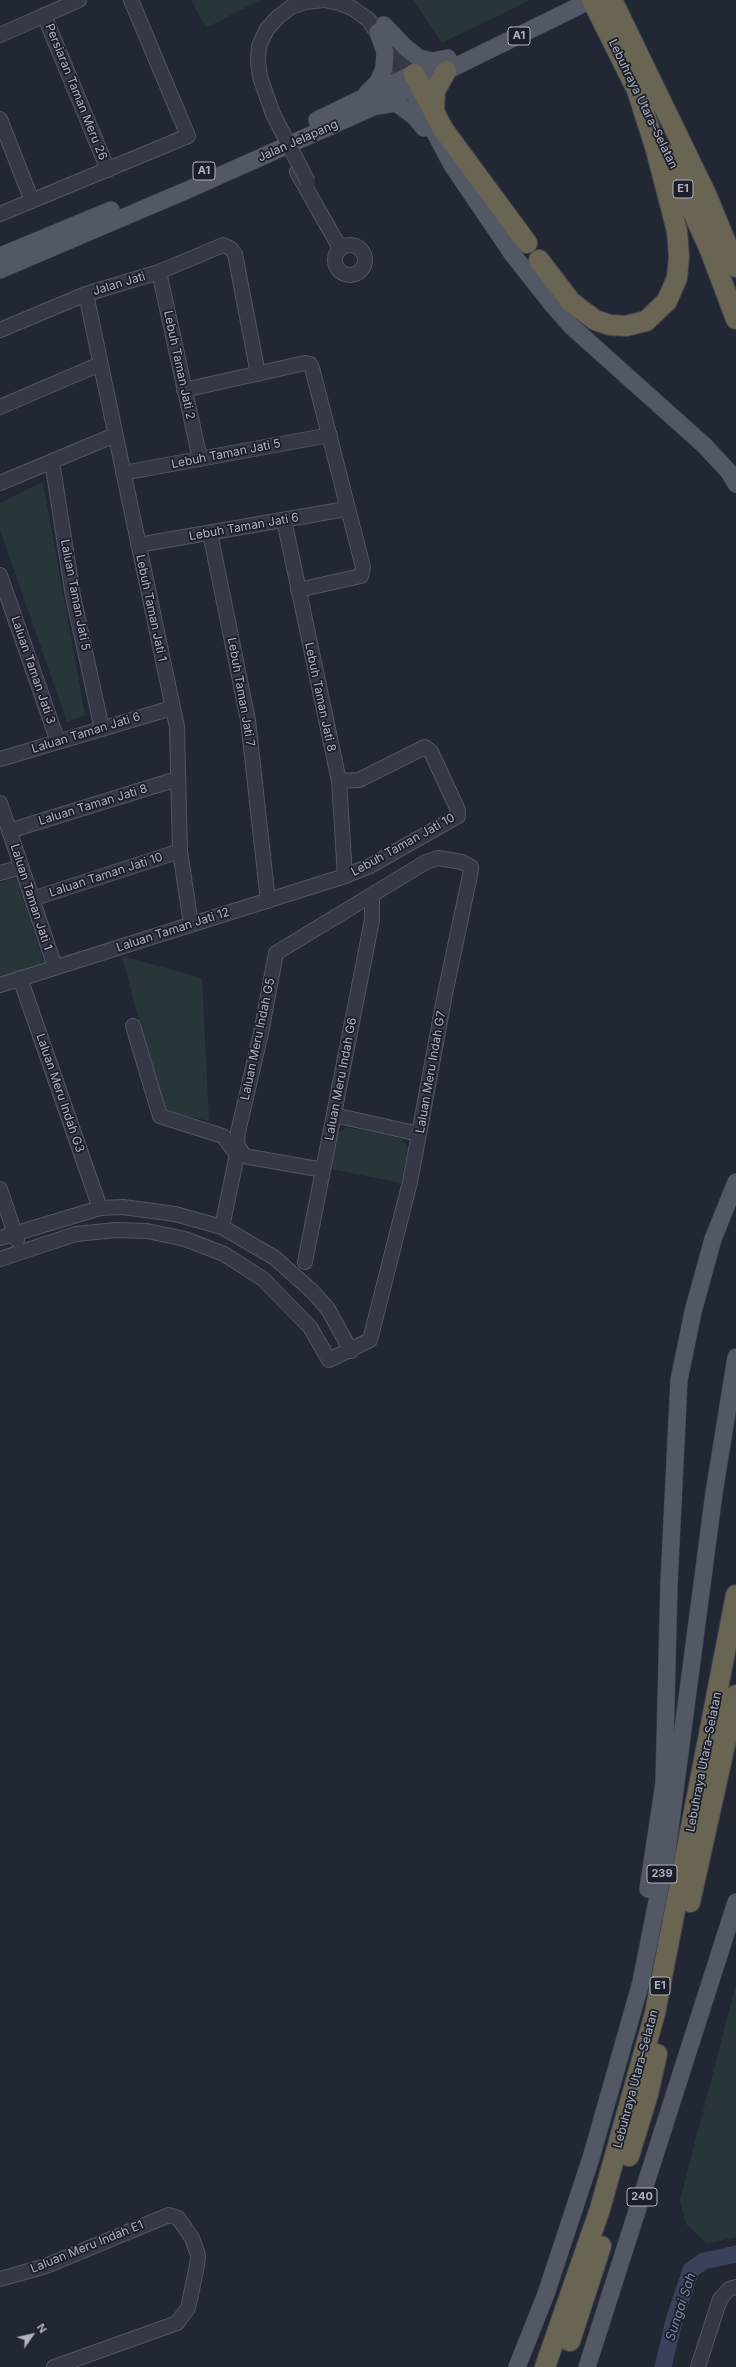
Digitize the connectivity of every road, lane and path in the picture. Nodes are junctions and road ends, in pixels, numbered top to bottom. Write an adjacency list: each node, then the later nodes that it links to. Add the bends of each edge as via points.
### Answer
1 (79, 0): 8 (street)
2 (131, 0): 19 (street, via 188,136)
3 (296, 0): 9 (street, bridge, via 281,8 269,19 256,41 254,55 257,88 312,200 343,247 273,114 260,77 258,55 267,29 283,12 306,2 324,0 339,3 352,8)
4 (345, 0): 9 (street, via 368,10)
5 (570, 0): 12 (main road, Jalan Jelapang / A1)
6 (592, 0): 11 (highway, Lebuhraya Utara–Selatan / E1); 12 (main road, Jalan Jelapang / A1)
7 (612, 0): 11 (highway, Lebuhraya Utara–Selatan / E1)
8 (44, 15): 10 (street); 19 (street, Persiaran Taman Meru 26)
9 (381, 28): 12 (main road, via 419,58); 13 (street); 15 (main road, via 385,52 384,68)
10 (0, 35)
11 (633, 62): 14 (highway, Lebuhraya Utara–Selatan / E1); 25 (highway, Lebuhraya Utara–Selatan / E1, via 706,194)
12 (447, 65): 13 (main road, Jalan Jelapang / A1); 16 (highway, via 435,91)
13 (412, 81): 15 (main road, Jalan Jelapang / A1); 16 (highway); 18 (main road)
14 (637, 90): 24 (highway, via 677,231 679,257 676,278 667,301 646,320 626,326 610,325 595,320 571,302); 29 (highway, Lebuhraya Utara–Selatan / E1, via 708,244)
15 (366, 103): 18 (main road, via 396,103 404,107); 23 (main road, Jalan Jelapang / A1); 26 (main road, Jalan Jelapang / A1, via 192,188)
16 (434, 113): 22 (highway)
17 (0, 119): 20 (street)
18 (439, 145): 41 (main road, via 478,204 570,326 705,446 729,472)
19 (108, 170): 20 (street)
20 (32, 201): 21 (street)
21 (0, 214)
22 (526, 243)
23 (0, 256)
24 (539, 260)
25 (736, 267)
26 (0, 270)
27 (159, 272): 28 (street, Jalan Jati); 32 (street, Jalan Jati, via 223,245 230,248 235,254); 33 (street, Lebuh Taman Jati 2)
28 (86, 294): 30 (street, Jalan Jati); 31 (street, Lebuh Taman Jati 1)
29 (736, 319)
30 (0, 330)
31 (100, 364): 34 (street); 35 (street, Lebuh Taman Jati 1)
32 (258, 374): 33 (street); 36 (street, via 310,364)
33 (184, 390): 37 (street, Lebuh Taman Jati 2)
34 (0, 407)
35 (115, 435): 38 (street); 39 (street, Lebuh Taman Jati 1)
36 (330, 435): 37 (street, Lebuh Taman Jati 5); 42 (street)
37 (200, 459): 39 (street, Lebuh Taman Jati 5)
38 (52, 461): 40 (street); 49 (street, Laluan Taman Jati 5, via 73,596)
39 (123, 474): 45 (street, Lebuh Taman Jati 1)
40 (0, 484)
41 (736, 484)
42 (347, 505): 43 (street, Lebuh Taman Jati 6, via 340,510); 47 (street, via 362,559 361,576)
43 (284, 520): 44 (street, Lebuh Taman Jati 6); 47 (street, Lebuh Taman Jati 8)
44 (210, 533): 45 (street, Lebuh Taman Jati 6); 62 (street, Lebuh Taman Jati 7, via 248,720)
45 (138, 546): 48 (street, Lebuh Taman Jati 1)
46 (0, 575): 50 (street, Laluan Taman Jati 3)
47 (298, 590): 53 (street, Lebuh Taman Jati 8)
48 (172, 708): 49 (street, Laluan Taman Jati 6); 52 (street, Lebuh Taman Jati 1, via 177,728)
49 (102, 729): 50 (street, Laluan Taman Jati 6)
50 (58, 742): 51 (street, Laluan Taman Jati 6)
51 (0, 759)
52 (177, 779): 55 (street, Laluan Taman Jati 8); 56 (street, Lebuh Taman Jati 1)
53 (339, 781): 59 (street, Lebuh Taman Jati 8); 59 (street, Lebuh Taman Jati 10, via 359,780 425,747 431,752 459,813 449,822 370,866)
54 (0, 803): 55 (street, Laluan Taman Jati 1)
55 (9, 831): 57 (street, Laluan Taman Jati 1)
56 (180, 851): 61 (street, Laluan Taman Jati 10); 63 (street, Lebuh Taman Jati 1)
57 (21, 867): 58 (street); 61 (street, Laluan Taman Jati 1)
58 (0, 873)
59 (346, 876): 62 (street, Laluan Taman Jati 12)
60 (372, 895): 68 (street, Laluan Meru Indah G6, via 372,920); 69 (street, Laluan Meru Indah G7, via 432,859 462,862 471,867); 70 (street, Laluan Meru Indah G5, via 276,953 238,1132 237,1144 244,1156)
61 (32, 899): 64 (street, Laluan Taman Jati 1)
62 (268, 901): 63 (street, Laluan Taman Jati 12)
63 (191, 924): 64 (street, Laluan Taman Jati 12)
64 (55, 967): 65 (street, Laluan Taman Jati 12)
65 (20, 978): 66 (street, Laluan Taman Jati 12); 73 (street, Laluan Meru Indah G3)
66 (0, 985)
67 (133, 1026): 74 (street, via 160,1116 223,1136 237,1155)
68 (334, 1115): 69 (street); 70 (street, Laluan Meru Indah G6)
69 (419, 1134): 80 (street, Laluan Meru Indah G7, via 410,1182 370,1340)
70 (323, 1170): 79 (street, Laluan Meru Indah G6)
71 (736, 1182): 85 (main road, via 713,1239 693,1312 679,1380 669,1583 664,1783 645,1908)
72 (0, 1189): 75 (street)
73 (100, 1208): 74 (street, via 123,1207 159,1211); 75 (street)
74 (222, 1227): 80 (street, via 275,1258 313,1292 328,1309)
75 (15, 1232): 76 (street); 77 (street)
76 (0, 1238)
77 (21, 1251): 78 (street); 80 (street, Laluan Meru Indah G7, via 76,1234 116,1230 147,1231 185,1239 224,1254 263,1279 310,1327 329,1360)
78 (0, 1259)
79 (305, 1262)
80 (351, 1351)
81 (736, 1357): 85 (main road, 239, via 714,1493 667,1851 641,1982)
82 (736, 1595): 90 (highway, Lebuhraya Utara–Selatan / E1, via 655,2013 600,2209 558,2336)
83 (736, 1695): 91 (highway, Lebuhraya Utara–Selatan / E1, via 648,2094 586,2295)
84 (736, 1902): 92 (main road, 240)
85 (591, 2158): 89 (main road, 239, via 546,2294)
86 (0, 2279): 88 (street, Laluan Meru Indah E1, via 46,2266 161,2217 174,2216 182,2222 192,2238 198,2255 191,2298 177,2323)
87 (736, 2287): 93 (street, via 720,2299)
88 (54, 2367)
89 (517, 2367)
90 (545, 2367)
91 (560, 2367)
92 (587, 2367)
93 (698, 2367)

